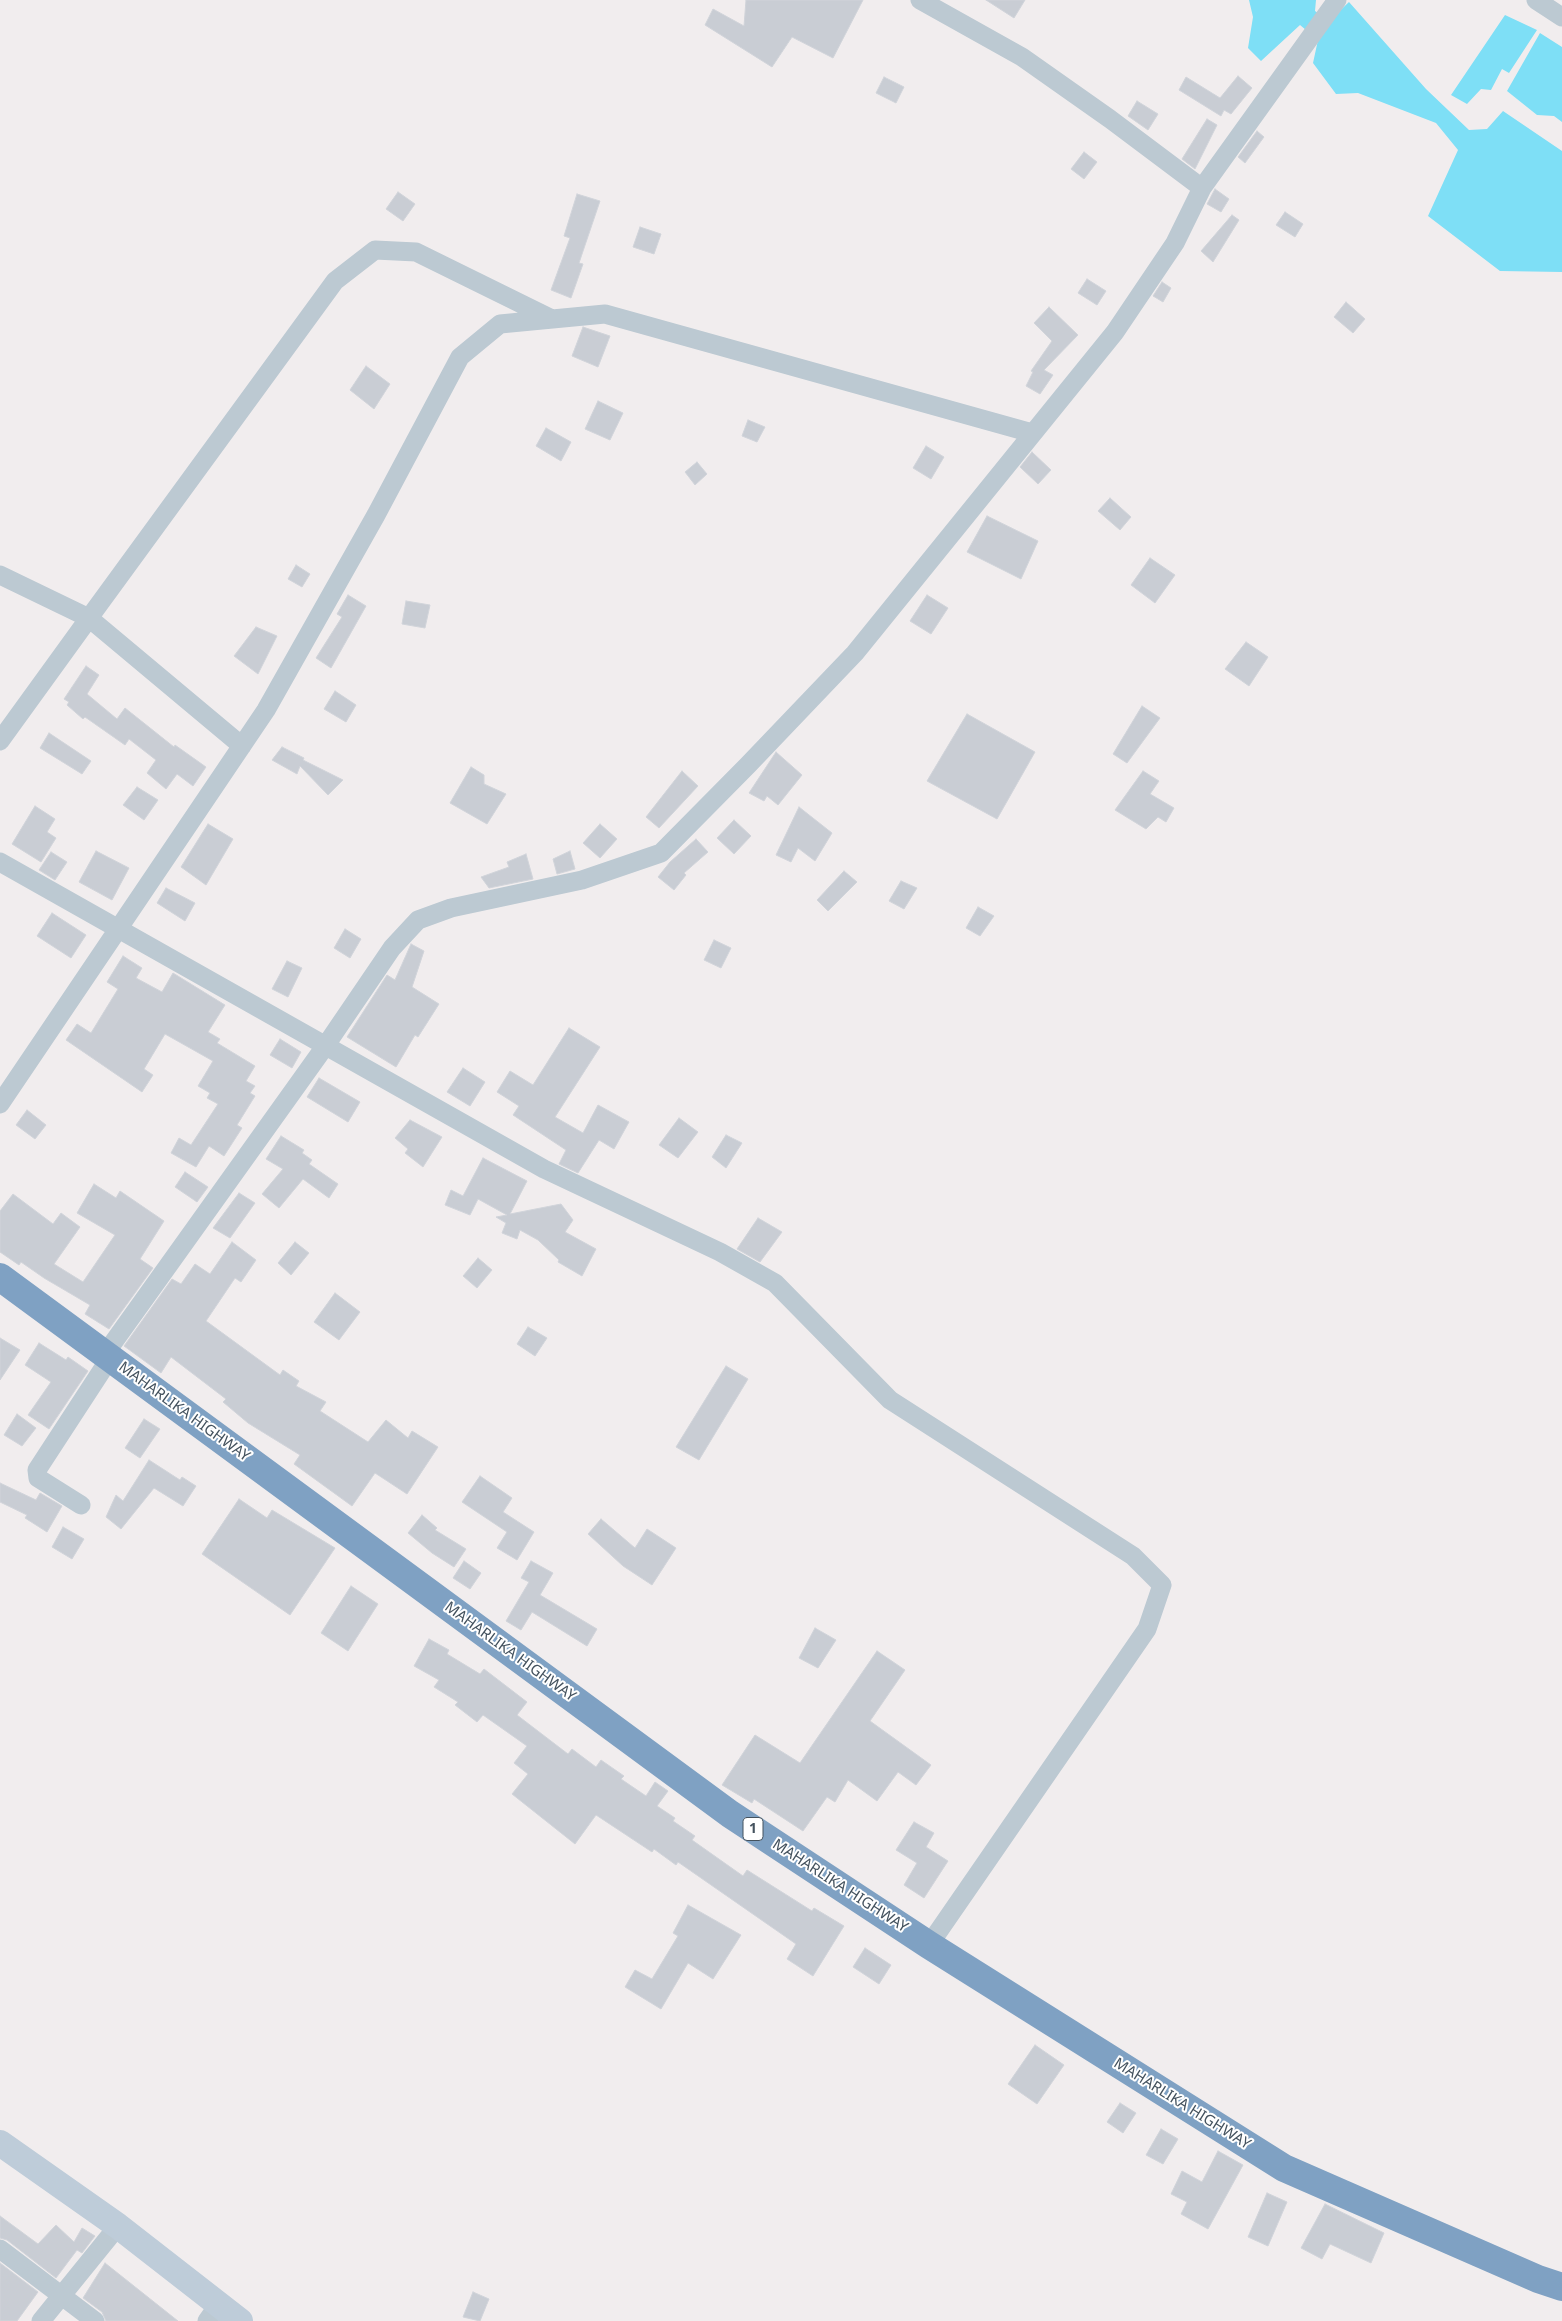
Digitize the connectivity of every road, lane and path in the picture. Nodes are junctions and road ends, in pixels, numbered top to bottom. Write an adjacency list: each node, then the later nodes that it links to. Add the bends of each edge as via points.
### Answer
1 (920, 0): 5 (street, via 1022,57)
2 (1337, 0): 5 (street)
3 (1536, 0): 4 (street)
4 (1562, 17)
5 (1202, 188): 7 (street, via 1175,243 1115,332)
6 (552, 319): 7 (street, via 605,314); 9 (street, via 416,252 375,250 335,281); 11 (street, via 500,324 460,357 376,515 266,710)
7 (1032, 433): 14 (street, via 855,653 660,853 582,880 451,908 418,920 392,948)
8 (0, 575): 9 (street)
9 (89, 618): 10 (street); 11 (street)
10 (0, 741)
11 (242, 746): 13 (street)
12 (0, 862): 13 (street)
13 (120, 929): 14 (street); 15 (street)
14 (326, 1045): 17 (street); 19 (street, via 544,1169 720,1252 775,1283 890,1400 1133,1556 1162,1585 1147,1629)
15 (0, 1104)
16 (0, 1277): 17 (highway, MAHARLIKA HIGHWAY / 1)
17 (107, 1356): 18 (street, via 37,1470 38,1478); 19 (highway, MAHARLIKA HIGHWAY / 1, via 730,1814)
18 (81, 1505)
19 (928, 1945): 23 (highway, MAHARLIKA HIGHWAY / 1, via 1284,2168)
20 (0, 2143): 21 (main road)
21 (118, 2226): 24 (street); 25 (main road)
22 (0, 2249): 24 (street)
23 (1562, 2287)
24 (61, 2295): 26 (street); 27 (street)
25 (213, 2313): 28 (main road)
26 (41, 2321)
27 (95, 2321)
28 (240, 2321)

